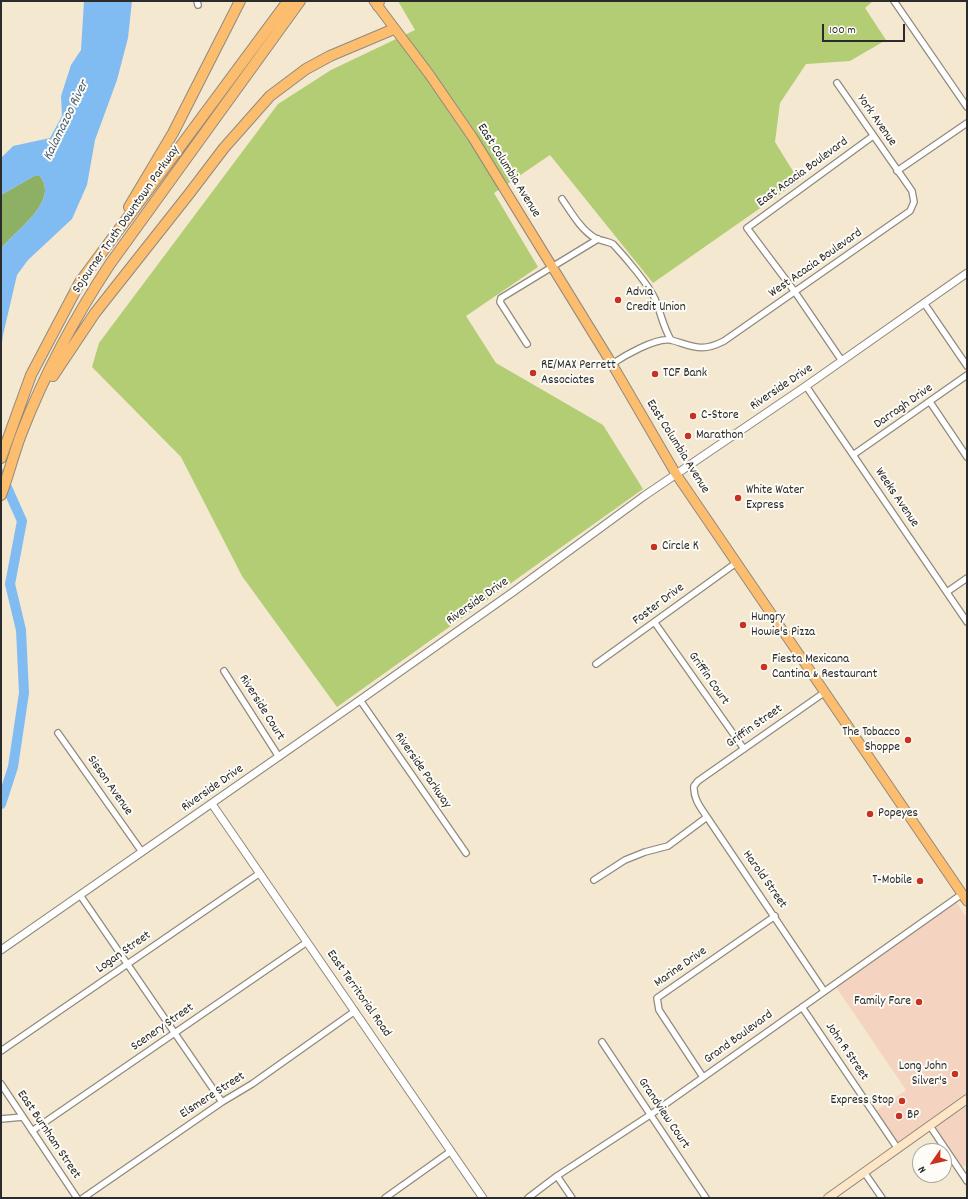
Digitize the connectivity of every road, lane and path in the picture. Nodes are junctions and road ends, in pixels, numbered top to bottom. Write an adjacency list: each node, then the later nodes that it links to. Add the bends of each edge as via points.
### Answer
1 (240, 1): 14 (highway, via 173,133)
2 (288, 1): 14 (highway, Sojourner Truth Downtown Parkway)
3 (300, 1): 27 (highway, Sojourner Truth Downtown Parkway, via 102,275 68,333)
4 (894, 1): 8 (street)
5 (377, 3): 6 (main road, East Columbia Avenue)
6 (394, 29): 15 (main road, East Columbia Avenue, via 473,138); 27 (highway, via 306,69 283,85 250,117 95,313)
7 (837, 83): 10 (street, York Avenue)
8 (967, 107)
9 (967, 123): 11 (street)
10 (873, 136): 11 (street, York Avenue); 17 (street, East Acacia Boulevard, via 747,228)
11 (897, 171): 17 (street, West Acacia Boulevard, via 915,198 910,211)
12 (562, 199): 13 (street, via 590,234)
13 (598, 239): 15 (street); 19 (street, via 613,244 651,292 658,306 664,330)
14 (98, 258): 30 (highway, Sojourner Truth Downtown Parkway, via 80,282 31,375)
15 (552, 267): 20 (street, via 501,298 500,302); 22 (main road, East Columbia Avenue)
16 (967, 273): 18 (street, Riverside Drive)
17 (795, 292): 19 (street, West Acacia Boulevard, via 712,347 699,349); 21 (street)
18 (924, 303): 21 (street, Riverside Drive); 23 (street)
19 (671, 340): 22 (street, West Acacia Boulevard, via 638,349)
20 (527, 344)
21 (842, 361): 25 (street, Riverside Drive)
22 (612, 364): 31 (main road, East Columbia Avenue)
23 (967, 366)
24 (967, 375): 26 (street, Darragh Drive)
25 (806, 386): 28 (street, Weeks Avenue); 31 (street, Riverside Drive)
26 (930, 402): 28 (street, Darragh Drive); 29 (street)
27 (32, 407): 32 (highway, Sojourner Truth Downtown Parkway)
28 (853, 455): 35 (street, Weeks Avenue)
29 (967, 457)
30 (1, 458)
31 (676, 474): 33 (main road, East Columbia Avenue); 41 (street, Riverside Drive)
32 (1, 495)
33 (736, 563): 37 (street, Foster Drive, via 660,616); 40 (main road, East Columbia Avenue)
34 (967, 578): 35 (street)
35 (947, 592): 36 (street, Weeks Avenue)
36 (967, 622)
37 (654, 623): 38 (street, Foster Drive); 43 (street, Griffin Court)
38 (596, 664)
39 (224, 671): 44 (street, Riverside Court)
40 (825, 692): 43 (street, Griffin Street); 53 (main road, East Columbia Avenue)
41 (360, 700): 44 (street, Riverside Drive); 49 (street, Riverside Parkway)
42 (58, 733): 48 (street, Sisson Avenue)
43 (744, 749): 45 (street, Griffin Street)
44 (279, 757): 46 (street, Riverside Drive)
45 (698, 781): 47 (street, Harold Street, via 693,792)
46 (212, 804): 48 (street, Riverside Drive); 50 (street, East Territorial Road)
47 (707, 817): 51 (street, via 668,846 625,860); 54 (street, Harold Street)
48 (142, 852): 52 (street, Riverside Drive)
49 (466, 853)
50 (260, 873): 55 (street, East Territorial Road); 57 (street, Logan Street)
51 (594, 880)
52 (80, 895): 56 (street, Riverside Drive); 57 (street)
53 (965, 898): 58 (street, Grand Boulevard)
54 (775, 916): 58 (street, Harold Street); 64 (street, Marine Drive, via 657,998 659,1010)
55 (307, 942): 60 (street, East Territorial Road); 61 (street, Scenery Street)
56 (1, 950)
57 (128, 964): 61 (street); 63 (street, Logan Street)
58 (824, 991): 59 (street, Grand Boulevard)
59 (802, 1007): 64 (street, Grand Boulevard); 73 (street, John R Street)
60 (354, 1011): 67 (street, Elsmere Street, via 252,1084); 74 (street, East Territorial Road)
61 (175, 1033): 67 (street); 72 (street, Scenery Street)
62 (602, 1042): 68 (street, Grandview Court)
63 (1, 1051)
64 (703, 1078): 68 (street, Grand Boulevard)
65 (1, 1084): 69 (street, East Burnham Street)
66 (967, 1100): 71 (main road)
67 (222, 1102): 79 (street, Elsmere Street)
68 (650, 1115): 76 (street, Grand Boulevard); 84 (street, Grandview Court)
69 (23, 1117): 70 (street); 72 (street, East Burnham Street)
70 (1, 1119)
71 (930, 1126): 73 (main road); 77 (street)
72 (32, 1131): 78 (street, East Burnham Street)
73 (898, 1149): 75 (main road)
74 (451, 1151): 80 (street); 81 (street, East Territorial Road)
75 (864, 1172): 85 (main road); 86 (street)
76 (557, 1176): 82 (street, Grand Boulevard); 83 (street)
77 (967, 1181)
78 (77, 1198)
79 (83, 1198)
80 (385, 1198)
81 (483, 1198)
82 (528, 1198)
83 (572, 1198)
84 (706, 1198)
85 (828, 1198)
86 (882, 1198)

